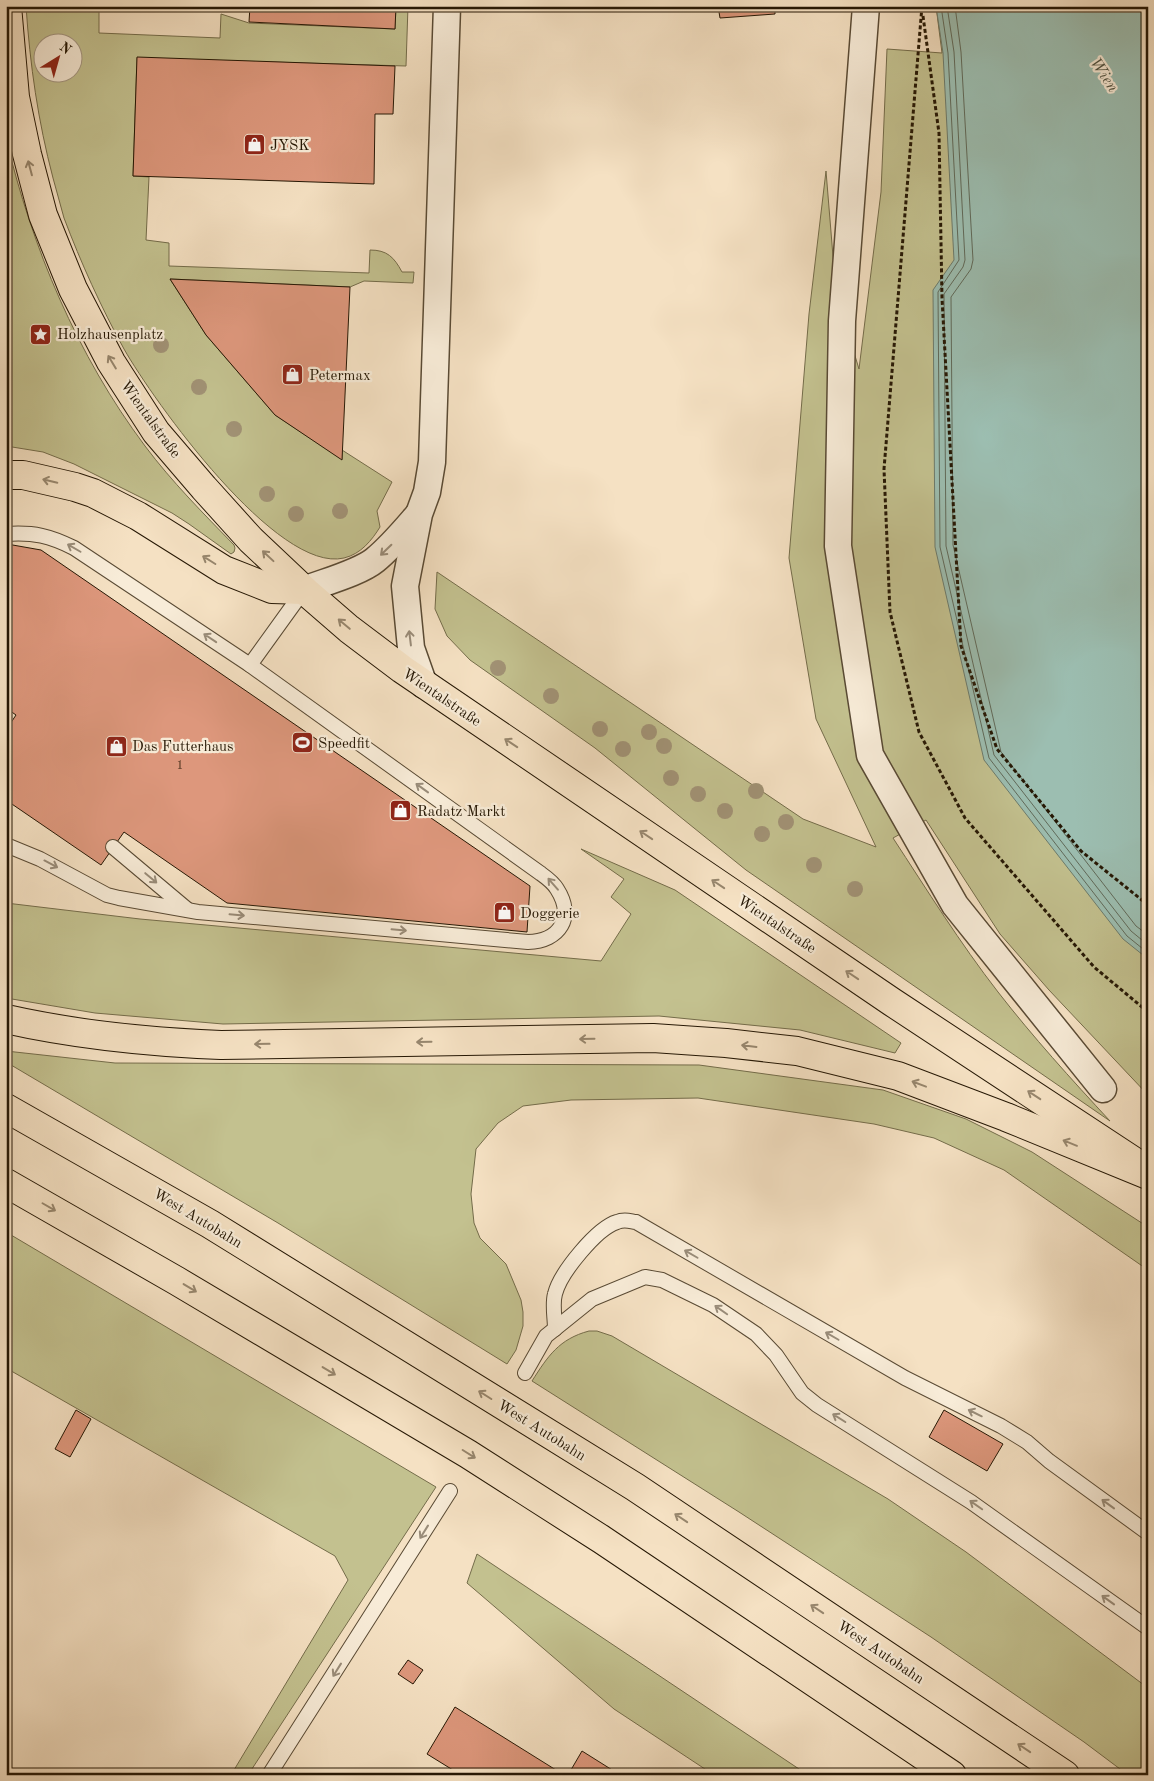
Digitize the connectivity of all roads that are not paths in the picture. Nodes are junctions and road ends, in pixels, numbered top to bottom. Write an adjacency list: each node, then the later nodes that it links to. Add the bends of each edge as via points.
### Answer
1 (7, 6): 7 (main road, Wientalstraße, one-way to 1, via 251,540 156,432 111,362 73,289 43,215 26,154 15,97)
2 (447, 6): 5 (street, via 432,462)
3 (866, 6): 14 (street, via 842,321 838,546 870,755 956,905)
4 (6, 475): 7 (main road, one-way to 4, via 272,589 232,573 138,516 93,493 23,475)
5 (419, 514): 7 (street, one-way to 7, via 374,561); 9 (street, one-way to 5, via 411,648 405,586)
6 (6, 534): 8 (lane, one-way to 6, via 74,548 45,535)
7 (304, 590): 8 (lane); 9 (main road, Wientalstraße, one-way to 7, via 349,629)
8 (250, 665): 12 (lane, one-way to 8, via 528,942 550,938 565,919 561,896 540,872)
9 (424, 685): 16 (main road, Wientalstraße, one-way to 9, via 892,1002)
10 (6, 845): 12 (lane, one-way to 12, via 40,858 107,895)
11 (113, 847): 12 (lane, one-way to 12)
12 (189, 910)
13 (6, 1020): 17 (main road, one-way to 13, via 898,1076 798,1051 652,1038 221,1045 92,1036)
14 (1104, 1089)
15 (6, 1108): 26 (main road, West Autobahn, one-way to 15, via 635,1487 210,1224)
16 (1148, 1170)
17 (1148, 1176)
18 (6, 1183): 25 (main road, one-way to 25, via 468,1454 601,1539)
19 (555, 1329): 20 (lane, via 546,1336); 22 (lane, one-way to 19, via 1001,1426 905,1378 636,1222 624,1220 602,1229 571,1264 554,1295); 23 (lane, one-way to 19, via 971,1502 817,1405 802,1393 776,1355 756,1334 713,1305 662,1280 645,1277 592,1299)
20 (525, 1373)
21 (450, 1491): 24 (lane, one-way to 24)
22 (1148, 1533)
23 (1148, 1628)
24 (269, 1775)
25 (952, 1775)
26 (1065, 1775)

